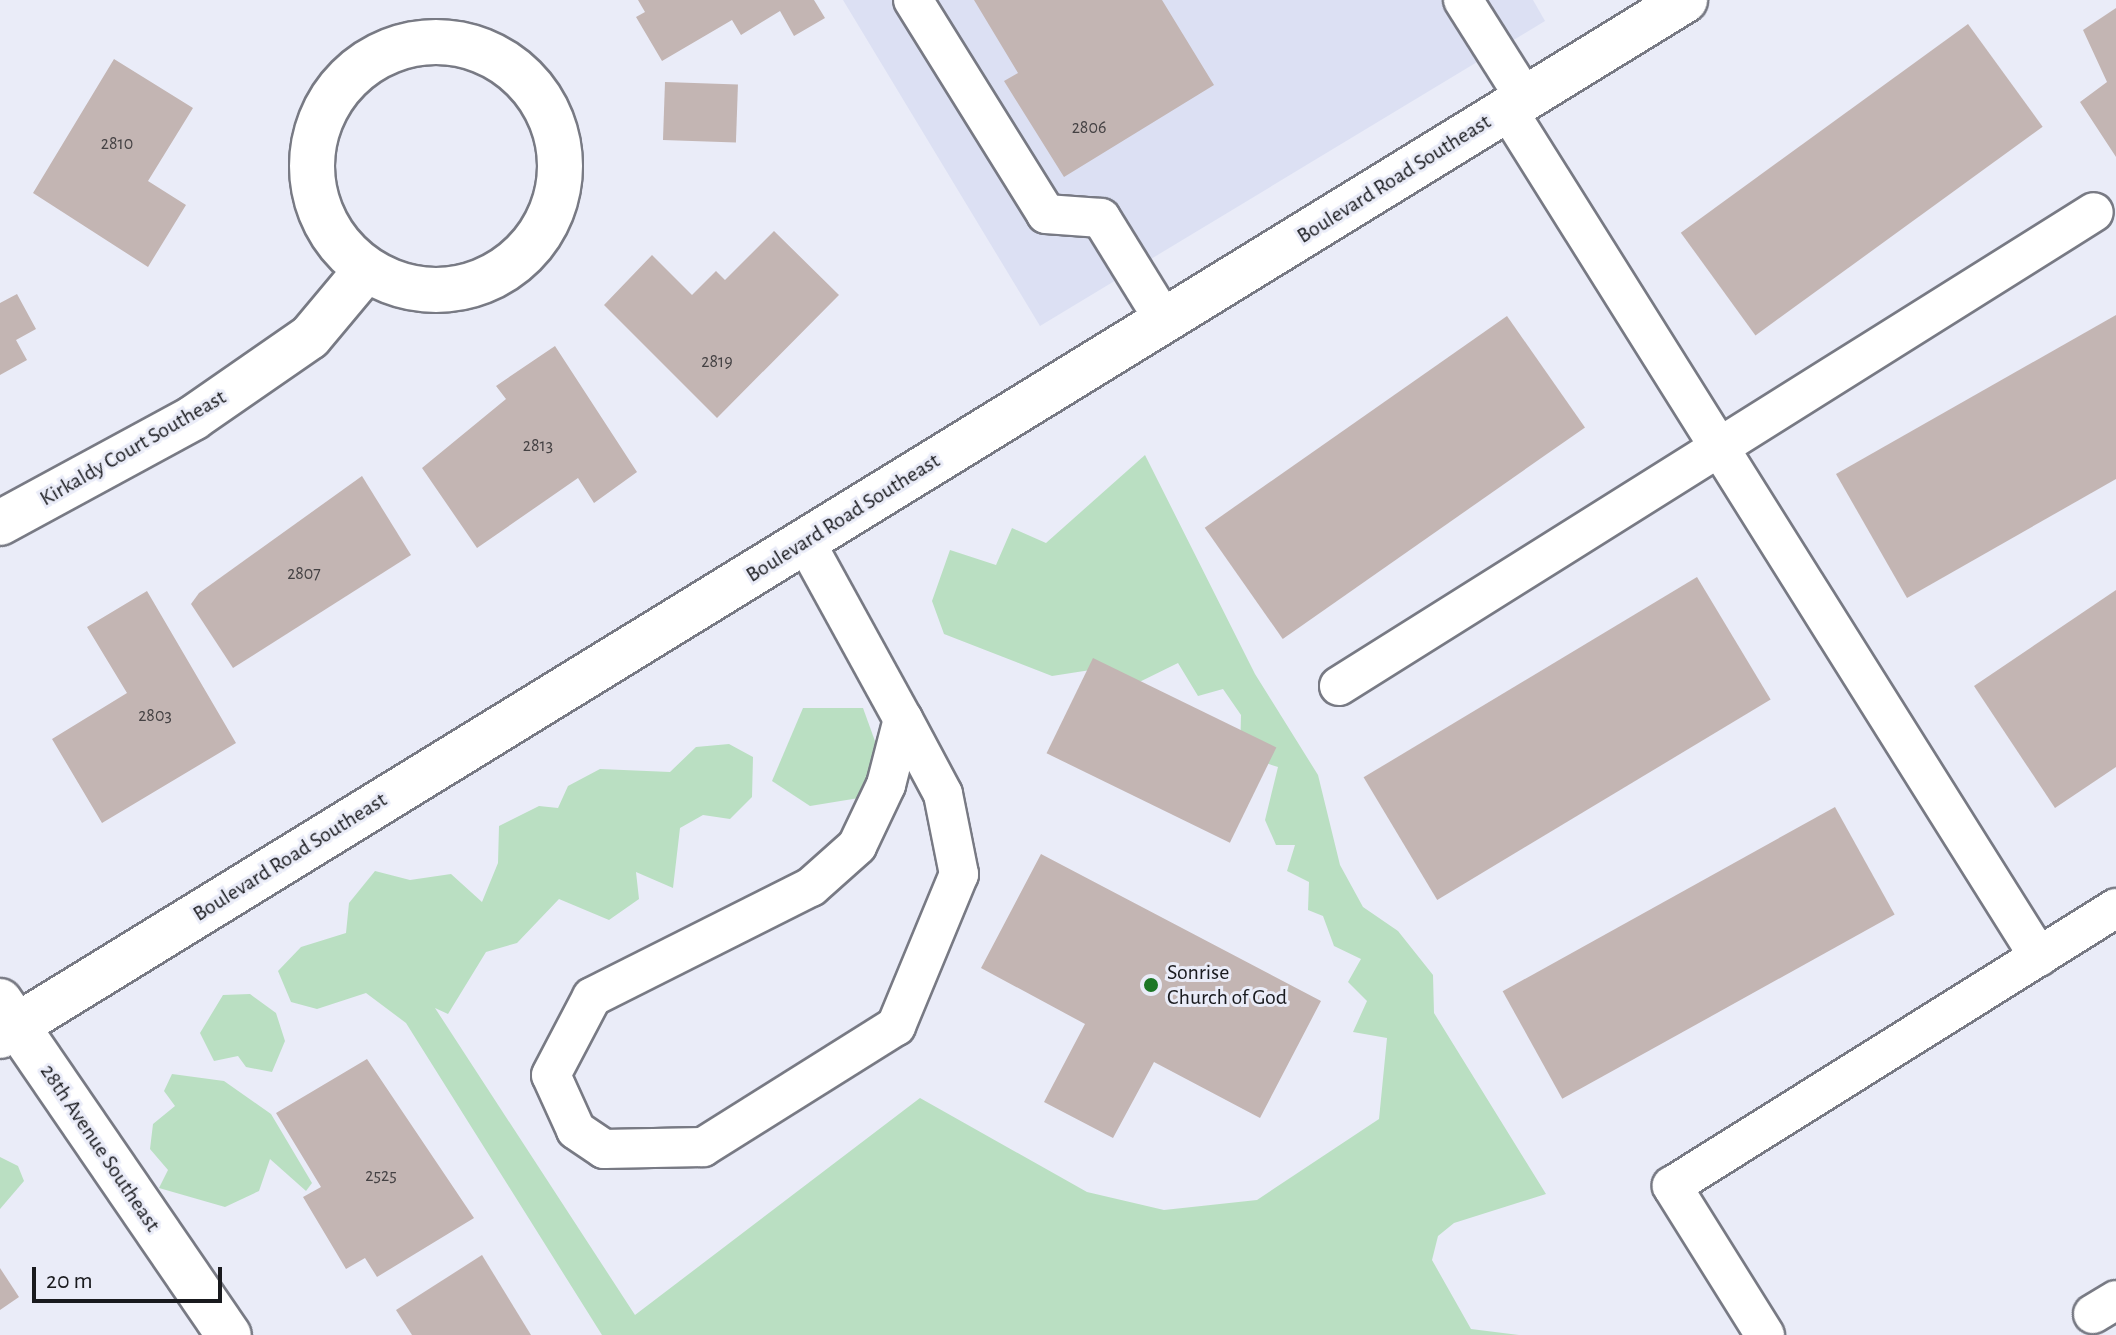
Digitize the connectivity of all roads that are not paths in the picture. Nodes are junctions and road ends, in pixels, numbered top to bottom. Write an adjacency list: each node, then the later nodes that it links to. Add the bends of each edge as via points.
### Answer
1 (913, 0): 7 (lane, via 1046,214 1101,218)
2 (1463, 0): 4 (lane)
3 (1685, 0): 4 (street, Boulevard Road Southeast)
4 (1516, 104): 7 (street, Boulevard Road Southeast); 8 (lane)
5 (2094, 212): 8 (lane)
6 (366, 270): 6 (street, via 403,287 443,291 482,283 517,262 543,231 557,194 560,154 549,115 527,81 496,56 455,43 413,43 373,57 341,84 319,120 310,162 316,203 335,242); 9 (street, Kirkaldy Court Southeast, via 310,337 193,418)
7 (1164, 320): 10 (street, Boulevard Road Southeast)
8 (1719, 447): 11 (lane); 14 (lane)
9 (0, 523)
10 (805, 541): 12 (lane); 15 (street, Boulevard Road Southeast)
11 (1339, 686)
12 (903, 719): 12 (lane, via 943,794 959,874 896,1026 703,1147 604,1149 576,1130 551,1075 592,997 811,887 857,846 886,785)
13 (2116, 908): 14 (lane)
14 (2039, 957): 17 (lane, via 1672,1186)
15 (5, 1021): 16 (street, 28th Avenue Southeast)
16 (229, 1335)
17 (1765, 1335)

